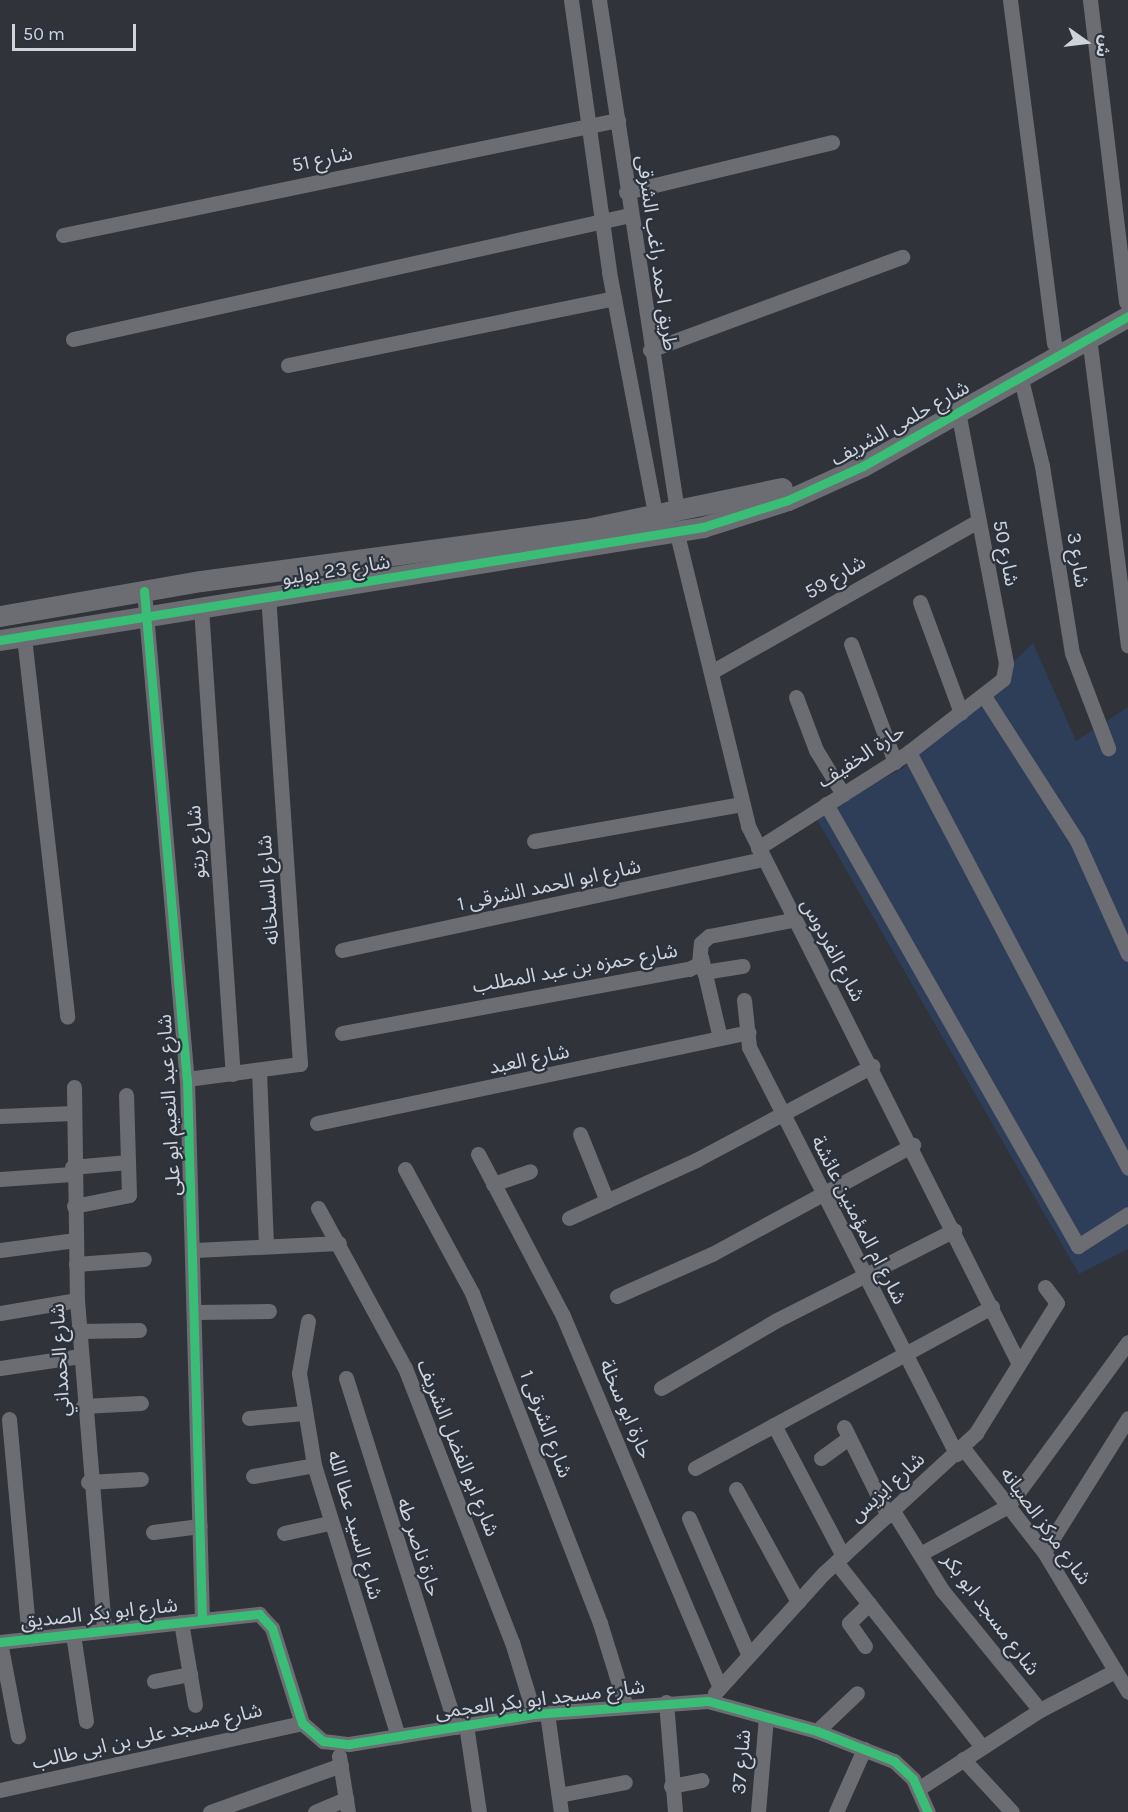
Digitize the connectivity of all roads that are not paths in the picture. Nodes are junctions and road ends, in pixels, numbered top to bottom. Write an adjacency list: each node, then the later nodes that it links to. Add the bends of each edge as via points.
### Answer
1 (571, 0): 6 (street, شارع الفردوس)
2 (599, 0): 5 (street, طريق احمد راغب الشرقى)
3 (1010, 0): 17 (street)
4 (1090, 0): 14 (street)
5 (618, 120): 6 (street, شارع 51); 8 (street, طريق احمد راغب الشرقى)
6 (591, 123): 10 (street, شارع الفردوس); 11 (street, شارع 51)
7 (832, 142): 8 (street)
8 (626, 192): 9 (street, طريق احمد راغب الشرقى)
9 (630, 215): 10 (street); 18 (street, طريق احمد راغب الشرقى)
10 (602, 222): 13 (street, شارع الفردوس); 16 (street)
11 (63, 236)
12 (902, 257): 18 (street)
13 (614, 298): 19 (street); 23 (street, شارع الفردوس)
14 (1127, 306): 15 (street, شارع حلمى الشريف); 17 (street, شارع حلمى الشريف)
15 (1089, 337): 20 (street, شارع حلمى الشريف); 36 (street)
16 (73, 339)
17 (1054, 343): 24 (street, شارع حلمى الشريف, via 823,472)
18 (650, 350): 22 (street, طريق احمد راغب الشرقى)
19 (288, 365)
20 (1020, 375): 21 (street, شارع حلمى الشريف); 41 (street, شارع 3, via 1042,466 1072,653)
21 (958, 411): 24 (street, شارع حلمى الشريف, via 826,484); 25 (street, شارع 50)
22 (677, 511): 23 (street, شارع حلمى الشريف); 24 (street, شارع حلمى الشريف)
23 (656, 516): 26 (street, شارع الفردوس); 27 (street, شارع حلمى الشريف)
24 (701, 517): 26 (street, شارع حلمى الشريف)
25 (978, 521): 37 (street, شارع 59); 38 (street, شارع 50, via 1006,663 1003,679)
26 (668, 536): 28 (street, شارع 23 يوليو); 37 (street, شارع الفردوس)
27 (144, 591): 31 (street, شارع عبد النعيم ابو على); 32 (street, شارع حلمى الشريف)
28 (268, 599): 30 (street, شارع 23 يوليو); 60 (street, شارع السلخانه, via 300,1064)
29 (921, 602): 40 (street)
30 (201, 608): 31 (street, شارع 23 يوليو); 61 (street, شارع ريتو)
31 (148, 615): 33 (street, شارع 23 يوليو); 62 (street, شارع عبد النعيم ابو على)
32 (0, 616)
33 (24, 638): 34 (street, شارع 23 يوليو); 55 (street)
34 (0, 640)
35 (851, 644): 43 (street)
36 (1128, 646)
37 (713, 671): 45 (street, شارع الفردوس)
38 (984, 696): 40 (street, حارة الخفيف); 51 (street, via 1077,841)
39 (796, 697): 44 (street, via 816,750)
40 (961, 712): 42 (street, حارة الخفيف)
41 (1107, 748)
42 (909, 752): 43 (street, حارة الخفيف); 73 (street)
43 (895, 762): 44 (street, حارة الخفيف)
44 (843, 794): 46 (street, حارة الخفيف)
45 (742, 804): 47 (street); 48 (street, شارع الفردوس)
46 (826, 804): 48 (street, حارة الخفيف); 83 (street, via 1078,1246)
47 (534, 841)
48 (760, 853): 49 (street, شارع الفردوس); 50 (street, شارع ابو الحمد الشرقى 1)
49 (792, 920): 52 (street, شارع حمزه بن عبد المطلب, via 709,936 701,943); 59 (street, شارع الفردوس)
50 (342, 950)
51 (1128, 954)
52 (703, 965): 53 (street); 57 (street, شارع حمزه بن عبد المطلب); 58 (street)
53 (743, 966)
54 (744, 1000): 56 (street, شارع ام المؤمنين عائشة)
55 (67, 1017)
56 (749, 1032): 58 (street, شارع العبد); 67 (street, شارع ام المؤمنين عائشة, via 748,1047)
57 (342, 1033)
58 (720, 1038): 68 (street, شارع العبد)
59 (872, 1066): 67 (street); 70 (street, شارع الفردوس)
60 (259, 1071): 61 (street, شارع السلخانه); 88 (street)
61 (233, 1074): 62 (street, شارع السلخانه)
62 (188, 1079): 90 (street, شارع عبد النعيم ابو على)
63 (74, 1087): 65 (street, شارع الحمداني)
64 (126, 1095): 72 (street)
65 (73, 1113): 66 (street); 75 (street, شارع الحمداني)
66 (0, 1116)
67 (782, 1116): 79 (street, شارع ام المؤمنين عائشة); 80 (street)
68 (317, 1123)
69 (580, 1134): 80 (street)
70 (913, 1145): 79 (street); 85 (street, شارع الفردوس)
71 (478, 1154): 78 (street, حارة ابو سخلة)
72 (128, 1162): 75 (street); 81 (street, via 126,1198)
73 (1128, 1168)
74 (405, 1169): 154 (street, شارع الشرقى 1, via 472,1293 600,1623)
75 (72, 1171): 77 (street); 81 (street, شارع الحمداني)
76 (530, 1171): 78 (street)
77 (0, 1179)
78 (493, 1184): 149 (street, حارة ابو سخلة, via 568,1327)
79 (823, 1195): 93 (street, شارع ام المؤمنين عائشة); 95 (street)
80 (607, 1201): 84 (street)
81 (74, 1206): 86 (street, شارع الحمداني)
82 (318, 1208): 87 (street, شارع ابو الفضل الشريف)
83 (1128, 1214)
84 (569, 1218)
85 (954, 1230): 93 (street); 97 (street, شارع الفردوس)
86 (75, 1240): 89 (street); 92 (street, شارع الحمداني)
87 (339, 1243): 88 (street); 157 (street, شارع ابو الفضل الشريف, via 405,1368)
88 (266, 1245): 90 (street)
89 (0, 1250)
90 (195, 1250): 99 (street, شارع عبد النعيم ابو على)
91 (144, 1259): 92 (street)
92 (76, 1264): 96 (street, شارع الحمداني)
93 (864, 1275): 105 (street, شارع ام المؤمنين عائشة); 110 (street)
94 (1045, 1287): 107 (street, شارع ايزيس, via 1057,1303)
95 (617, 1296)
96 (77, 1300): 100 (street); 103 (street, شارع الحمداني)
97 (992, 1307): 105 (street); 107 (street, شارع الفردوس)
98 (269, 1311): 99 (street)
99 (196, 1312): 130 (street, شارع عبد النعيم ابو على)
100 (0, 1313)
101 (308, 1321): 113 (street, شارع السيد عطا الله, via 299,1373)
102 (139, 1330): 103 (street)
103 (79, 1331): 106 (street, شارع الحمداني)
104 (1128, 1342): 126 (street)
105 (904, 1355): 117 (street); 118 (street, شارع ام المؤمنين عائشة)
106 (80, 1356): 108 (street); 112 (street, شارع الحمداني)
107 (1018, 1362): 118 (street, شارع ايزيس)
108 (0, 1368)
109 (346, 1378): 161 (street, حارة ناصر طه)
110 (661, 1388)
111 (141, 1403): 112 (street)
112 (83, 1406): 124 (street, شارع الحمداني)
113 (304, 1413): 114 (street); 120 (street, شارع السيد عطا الله)
114 (249, 1418)
115 (1128, 1418): 133 (street)
116 (9, 1419): 142 (street)
117 (774, 1425): 121 (street); 135 (street)
118 (959, 1451): 126 (street, شارع مركز الصيانه); 127 (street, شارع ايزيس)
119 (821, 1458): 127 (street, شارع مسجد ابو بكر, via 847,1433)
120 (314, 1465): 122 (street); 129 (street, شارع السيد عطا الله)
121 (695, 1468)
122 (253, 1476)
123 (141, 1479): 124 (street)
124 (88, 1482): 140 (street, شارع الحمداني)
125 (736, 1489): 136 (street)
126 (1008, 1506): 133 (street, شارع مركز الصيانه); 134 (street)
127 (891, 1513): 134 (street, شارع مسجد ابو بكر); 135 (street, شارع ايزيس)
128 (689, 1518): 145 (street)
129 (329, 1523): 132 (street); 164 (street, شارع السيد عطا الله)
130 (200, 1526): 131 (street); 138 (street, شارع عبد النعيم ابو على)
131 (153, 1532)
132 (284, 1533)
133 (1044, 1551): 146 (street, شارع مركز الصيانه)
134 (920, 1554): 156 (street, شارع مسجد ابو بكر, via 942,1590)
135 (839, 1559): 136 (street, شارع ايزيس); 137 (street)
136 (798, 1602): 145 (street, شارع ايزيس)
137 (869, 1604): 144 (street, via 849,1623); 166 (street)
138 (202, 1619): 139 (street, شارع ابو بكر الصديق); 160 (street, via 249,1613 267,1620)
139 (181, 1622): 140 (street, شارع ابو بكر الصديق); 147 (street)
140 (104, 1630): 141 (street, شارع ابو بكر الصديق)
141 (73, 1634): 142 (street, شارع ابو بكر الصديق); 159 (street)
142 (29, 1639): 143 (street, شارع ابو بكر الصديق)
143 (0, 1642): 163 (street)
144 (865, 1646)
145 (749, 1656): 149 (street, شارع ايزيس)
146 (1115, 1671): 150 (street, شارع مركز الصيانه); 156 (street)
147 (190, 1674): 148 (street); 155 (street)
148 (154, 1681)
149 (720, 1687): 152 (street, شارع ايزيس)
150 (1128, 1692)
151 (857, 1693): 162 (street)
152 (708, 1701): 153 (street, شارع مسجد ابو بكر العجمى); 158 (street, شارع مسجد ابو بكر العجمى)
153 (666, 1702): 154 (street, شارع مسجد ابو بكر العجمى); 172 (street)
154 (625, 1704): 157 (street, شارع مسجد ابو بكر العجمى)
155 (195, 1705)
156 (1040, 1710): 166 (street)
157 (541, 1714): 161 (street, شارع مسجد ابو بكر العجمى); 175 (street, شارع ابو الفضل الشريف)
158 (766, 1716): 162 (street, شارع مسجد ابو بكر العجمى); 182 (street, شارع 37)
159 (86, 1721)
160 (302, 1723): 165 (street); 174 (street, شارع مسجد على بن ابى طالب)
161 (461, 1726): 164 (street, شارع مسجد ابو بكر العجمى); 179 (street)
162 (817, 1731): 167 (street, شارع مسجد ابو بكر العجمى)
163 (18, 1736)
164 (398, 1737): 165 (street, شارع مسجد ابو بكر العجمى)
165 (336, 1745): 169 (street)
166 (982, 1747): 168 (street)
167 (864, 1749): 173 (street, شارع مسجد ابو بكر العجمى, via 905,1768); 183 (street)
168 (963, 1759): 173 (street); 185 (street)
169 (341, 1764): 176 (street); 177 (street)
170 (701, 1780): 172 (street)
171 (625, 1782): 175 (street)
172 (671, 1786): 181 (street)
173 (918, 1789): 184 (street, شارع مسجد ابو بكر العجمى)
174 (0, 1790)
175 (559, 1795): 180 (street, شارع ابو الفضل الشريف)
176 (347, 1805): 178 (street)
177 (210, 1812)
178 (315, 1812)
179 (479, 1812)
180 (561, 1812)
181 (675, 1812)
182 (758, 1812)
183 (836, 1812)
184 (928, 1812)
185 (1012, 1812)

